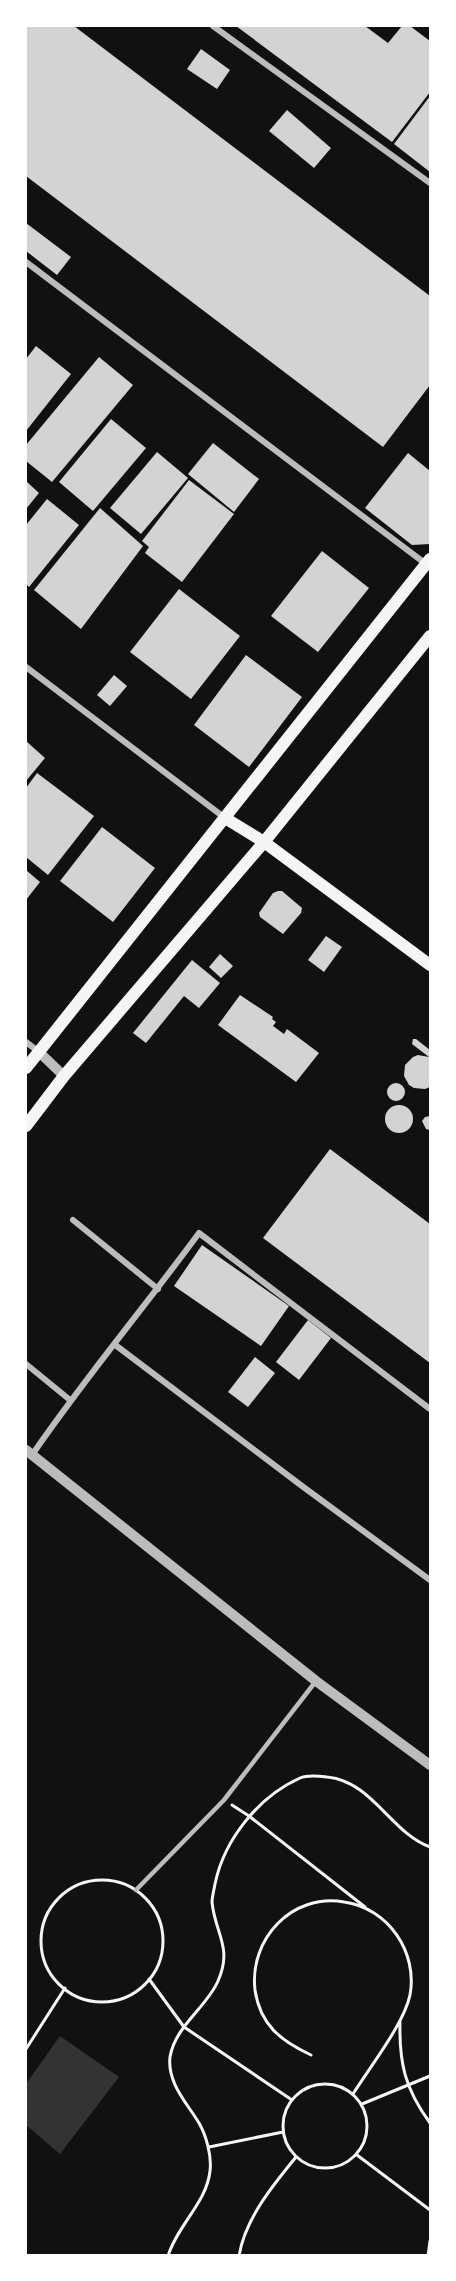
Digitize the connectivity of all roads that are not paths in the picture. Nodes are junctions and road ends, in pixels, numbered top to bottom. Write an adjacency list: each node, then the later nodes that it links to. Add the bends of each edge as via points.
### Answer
1 (213, 26): 2 (street)
2 (430, 183)
3 (26, 262): 4 (street)
4 (428, 561): 7 (main road)
5 (430, 636): 8 (main road)
6 (26, 667): 7 (street)
7 (225, 818): 8 (main road); 11 (main road)
8 (264, 842): 9 (main road); 13 (main road)
9 (430, 965)
10 (26, 1042): 11 (street)
11 (39, 1052): 12 (main road); 13 (street)
12 (26, 1068)
13 (64, 1076): 14 (main road)
14 (26, 1126)
15 (73, 1220): 16 (street)
16 (158, 1289): 17 (street); 20 (street, via 199,1233)
17 (114, 1344): 19 (street); 22 (street)
18 (26, 1364): 19 (street)
19 (69, 1400): 21 (street)
20 (430, 1409)
21 (29, 1453): 23 (street)
22 (430, 1580)
23 (316, 1681): 24 (street); 25 (lane, via 224,1800)
24 (430, 1765)
25 (136, 1890)

